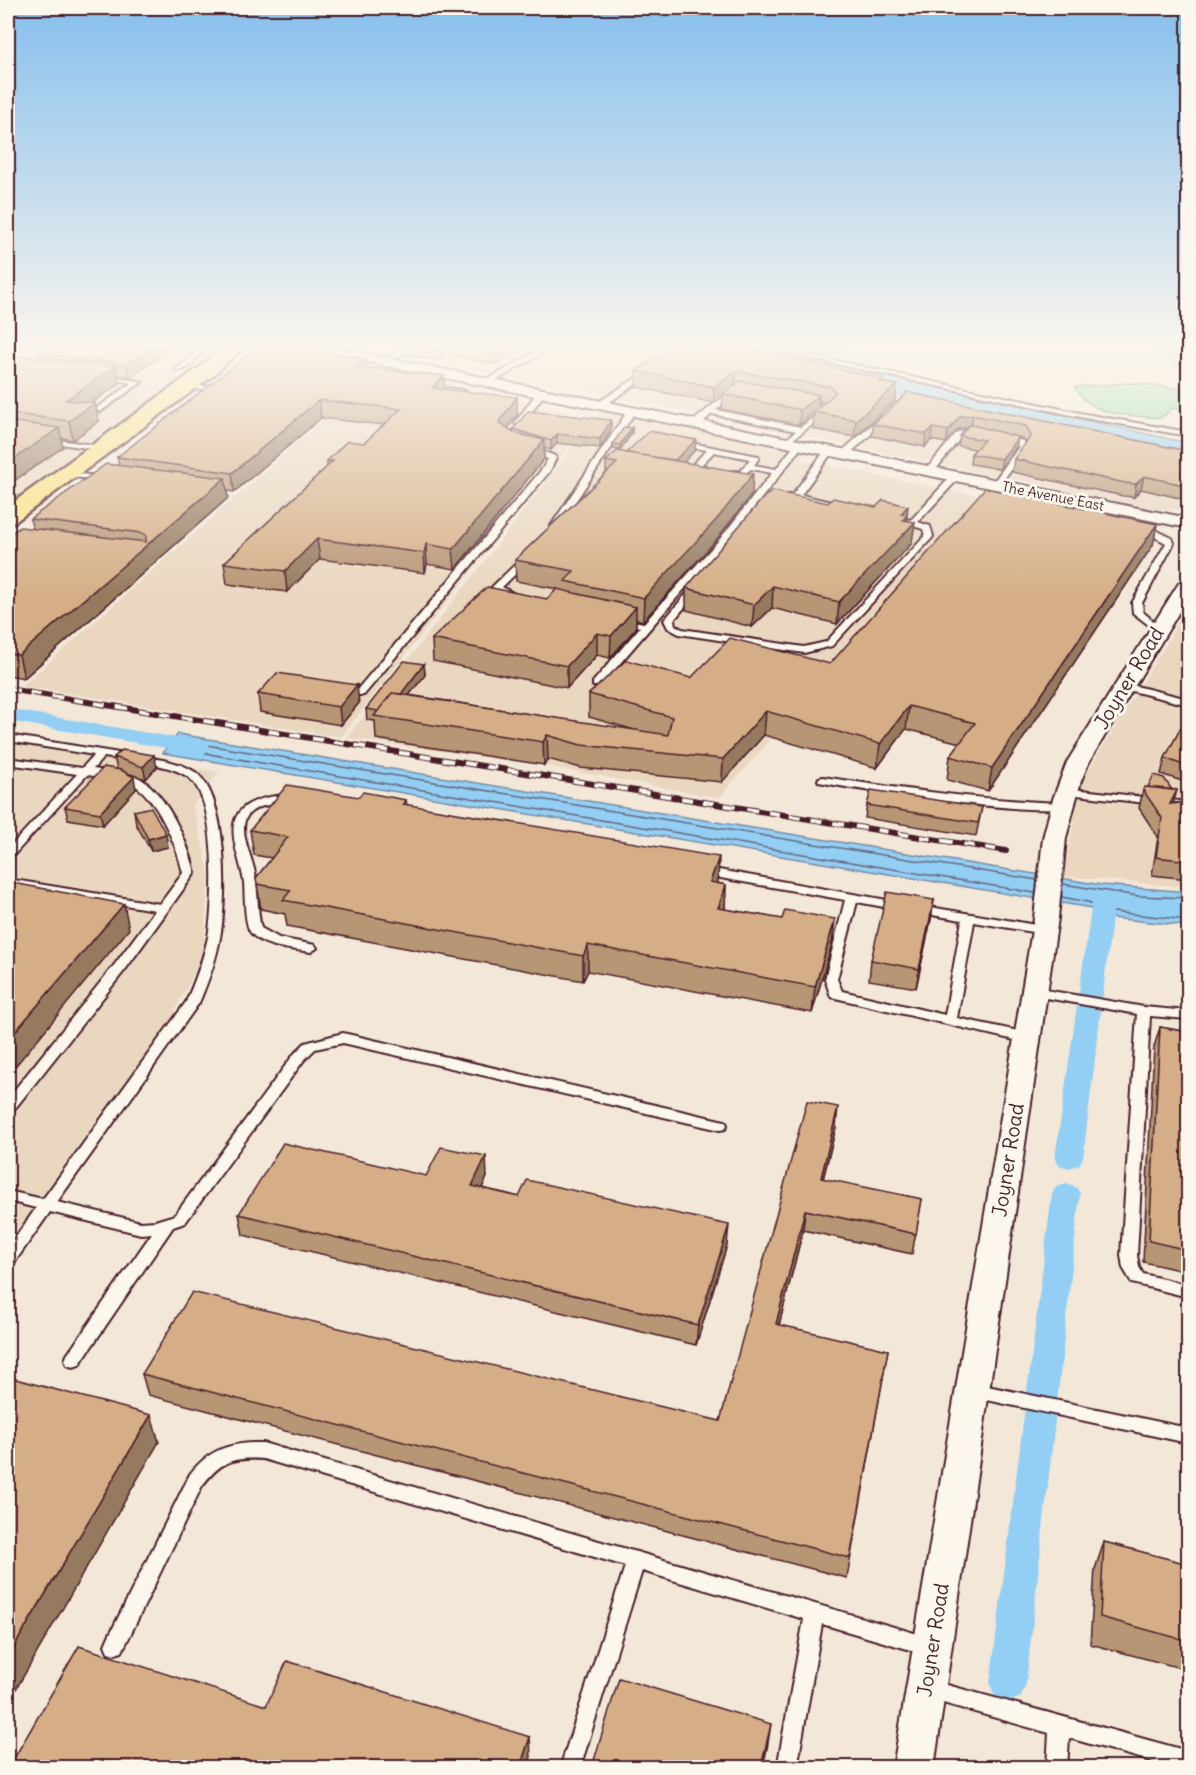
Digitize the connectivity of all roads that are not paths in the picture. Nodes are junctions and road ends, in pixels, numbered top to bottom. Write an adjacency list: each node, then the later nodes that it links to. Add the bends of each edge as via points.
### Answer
1 (121, 431): 15 (main road)
2 (619, 431): 18 (lane)
3 (741, 431): 11 (street, The Avenue East)
4 (771, 431): 11 (lane)
5 (805, 431): 11 (lane)
6 (866, 431): 17 (lane)
7 (1170, 431): 9 (lane)
8 (982, 433): 21 (lane, via 960,434)
9 (1188, 434)
10 (992, 436): 27 (lane, via 1023,445)
11 (796, 439): 17 (street, The Avenue East); 22 (lane)
12 (43, 440): 15 (lane)
13 (671, 441): 16 (lane)
14 (519, 447): 49 (lane, via 549,455 552,461 489,542 408,632)
15 (101, 448): 23 (main road)
16 (712, 449): 20 (lane, via 754,456); 20 (lane, via 697,468 736,474)
17 (837, 452): 21 (street, The Avenue East); 29 (lane)
18 (598, 463): 19 (lane); 38 (lane)
19 (609, 465)
20 (749, 466): 22 (lane)
21 (930, 471): 25 (street, The Avenue East)
22 (777, 472): 45 (lane, via 759,489 722,542)
23 (66, 474): 26 (lane); 32 (main road)
24 (118, 476): 26 (lane)
25 (956, 476): 27 (street, The Avenue East); 35 (lane)
26 (108, 479): 28 (lane)
27 (996, 484): 30 (street, The Avenue East)
28 (98, 486)
29 (796, 496): 35 (lane); 35 (lane, via 777,500 759,513 669,620 671,626 679,631 804,650 829,644 929,536 927,528)
30 (1085, 502): 33 (lane); 34 (street, The Avenue East)
31 (1188, 515): 34 (street)
32 (8, 516)
33 (1118, 520)
34 (1142, 520): 36 (street, The Avenue East); 39 (lane)
35 (913, 523)
36 (1188, 523)
37 (1137, 536): 39 (lane)
38 (545, 537)
39 (1170, 543): 46 (lane, via 1137,603 1138,613)
40 (532, 552): 42 (lane, via 497,587 498,591)
41 (1188, 583): 43 (street, Joyner Road)
42 (520, 598)
43 (1181, 608): 46 (street, Joyner Road)
44 (612, 618): 45 (lane)
45 (646, 626): 47 (lane)
46 (1159, 630): 48 (street, Joyner Road)
47 (597, 684)
48 (1124, 686): 50 (lane); 56 (street, Joyner Road, via 1078,762)
49 (360, 693)
50 (1187, 698)
51 (8, 738): 52 (lane)
52 (101, 754): 54 (lane); 75 (lane, via 164,764 196,778 209,805 218,853 220,895 208,962 192,1003)
53 (8, 761): 54 (lane)
54 (85, 772): 59 (lane); 63 (lane, via 140,782 169,822 189,873)
55 (823, 780): 56 (lane, via 998,805)
56 (1063, 798): 58 (lane); 65 (street, Joyner Road, via 1049,865)
57 (303, 801): 66 (lane, via 265,801 240,816 237,826 249,874 255,930 280,944)
58 (1188, 805)
59 (8, 853)
60 (694, 870): 62 (lane)
61 (8, 882): 63 (lane)
62 (852, 897): 64 (lane); 70 (lane, via 831,979 837,994)
63 (164, 908): 72 (lane)
64 (969, 918): 65 (lane); 70 (lane)
65 (1045, 924): 67 (street, Joyner Road)
66 (311, 948)
67 (1034, 992): 68 (lane); 71 (street, Joyner Road)
68 (1144, 1011): 69 (lane); 78 (lane, via 1129,1256 1138,1279)
69 (1188, 1015)
70 (950, 1021): 71 (lane)
71 (1027, 1038): 80 (street, Joyner Road)
72 (8, 1107)
73 (720, 1125): 76 (lane, via 343,1038 310,1046 299,1057 180,1219)
74 (8, 1197): 75 (lane)
75 (46, 1206): 76 (lane, via 128,1227); 77 (lane)
76 (166, 1224): 79 (lane)
77 (8, 1259)
78 (1188, 1291)
79 (73, 1360)
80 (972, 1389): 81 (lane); 85 (street, Joyner Road)
81 (1188, 1436)
82 (636, 1562): 83 (lane); 84 (lane, via 263,1451 246,1450 216,1458 196,1480); 89 (lane)
83 (814, 1613): 85 (lane); 90 (lane)
84 (116, 1645)
85 (932, 1647): 86 (street, Joyner Road)
86 (925, 1689): 87 (lane); 91 (street, Joyner Road)
87 (1060, 1726): 88 (lane); 92 (lane)
88 (1188, 1761)
89 (570, 1767)
90 (787, 1767)
91 (913, 1767)
92 (1057, 1767)

